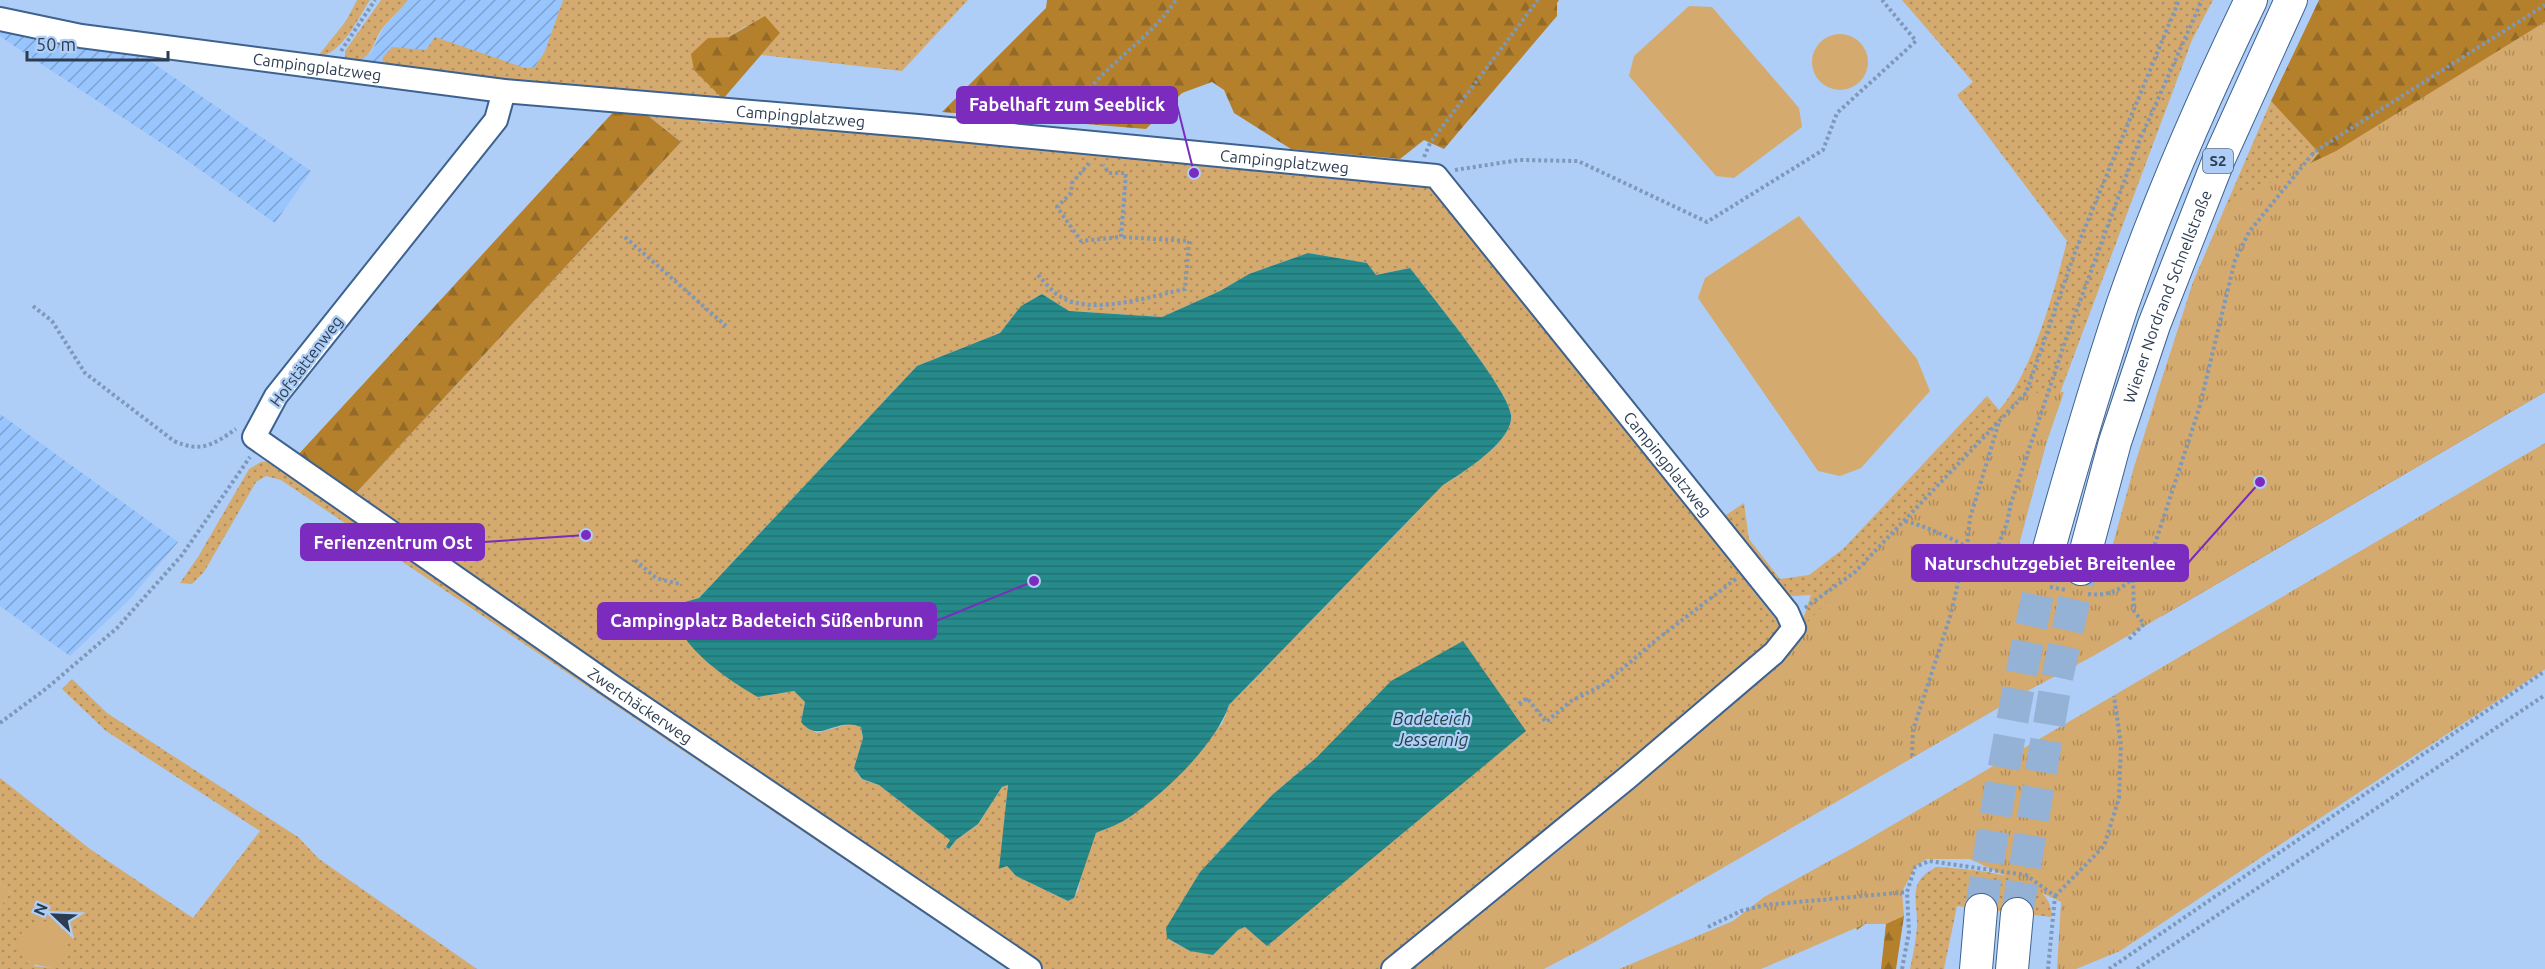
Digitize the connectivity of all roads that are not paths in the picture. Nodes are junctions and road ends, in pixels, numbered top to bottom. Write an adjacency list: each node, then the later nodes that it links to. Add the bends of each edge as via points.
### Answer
1 (2251, 0): 6 (highway, S2, via 2183,149 2123,303)
2 (2291, 0): 7 (highway, Wiener Nordrand Schnellstraße / S2, via 2219,159 2154,325 2115,442)
3 (0, 19): 4 (street, Campingplatzweg, via 81,36)
4 (504, 91): 5 (street, Hofstättenweg, via 496,120); 11 (street, Campingplatzweg, via 1436,176 1786,612 1794,628 1774,653)
5 (246, 432): 10 (street, Zwerchäckerweg, via 620,692)
6 (2045, 563)
7 (2081, 569)
8 (2017, 914): 13 (highway)
9 (1978, 940): 12 (highway)
10 (1030, 969)
11 (1393, 969)
12 (1967, 969)
13 (2012, 969)

